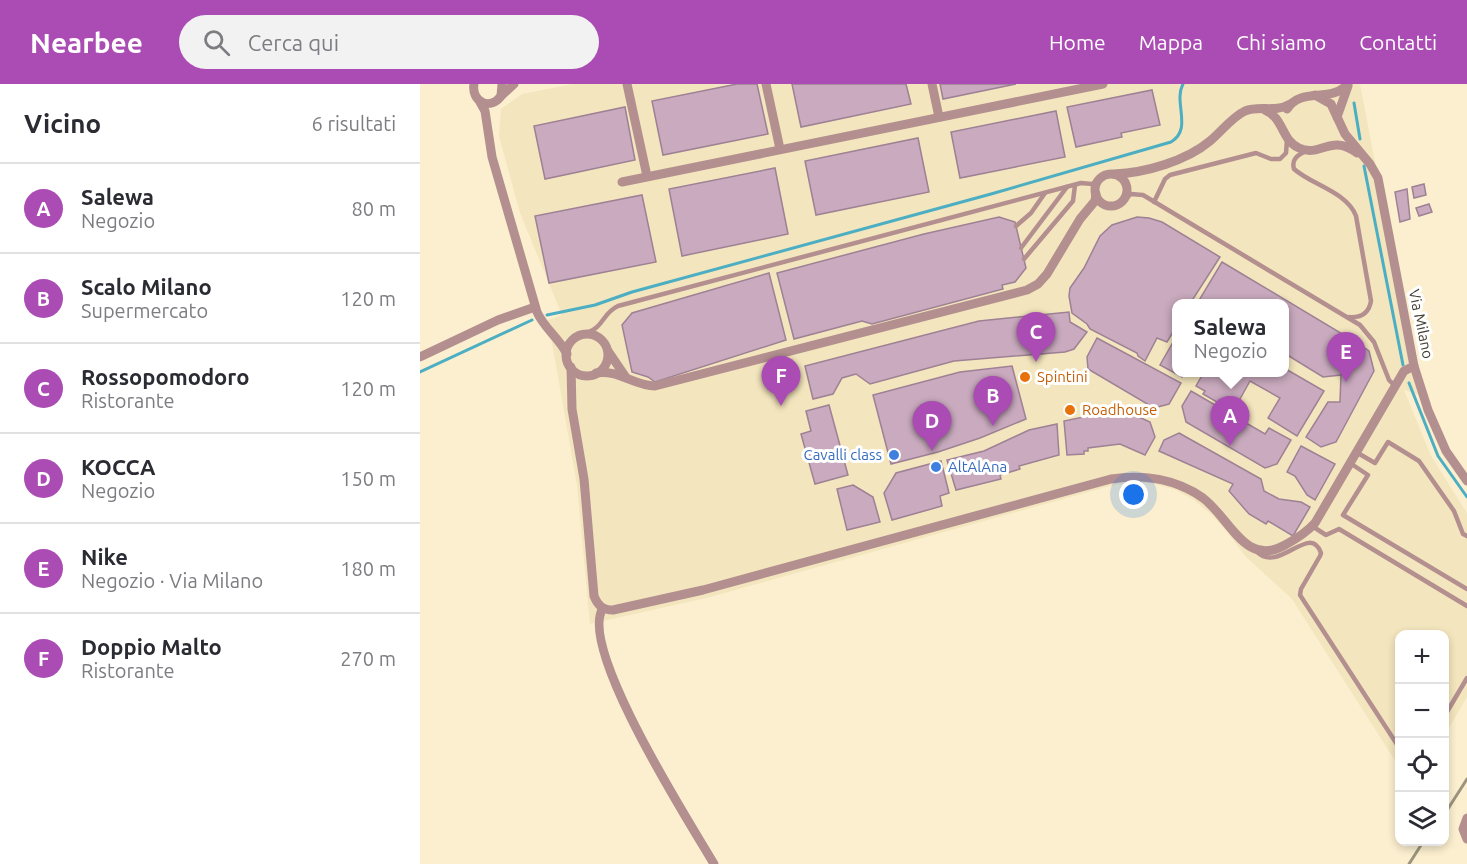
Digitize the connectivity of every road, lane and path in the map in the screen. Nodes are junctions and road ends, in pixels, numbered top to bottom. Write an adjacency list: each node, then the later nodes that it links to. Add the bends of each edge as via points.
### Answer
1 (473, 84): 11 (street, via 474,95)
2 (502, 84): 10 (street)
3 (514, 84): 10 (street)
4 (627, 84): 24 (street)
5 (766, 84): 19 (street)
6 (932, 84): 14 (street)
7 (1103, 84): 14 (street)
8 (1348, 84): 9 (street, via 1337,93); 15 (street)
9 (1316, 95): 12 (street, via 1306,95); 15 (street, via 1331,104)
10 (499, 98): 11 (street, via 490,104); 16 (street)
11 (480, 102): 16 (street)
12 (1290, 104): 13 (street, via 1280,109); 17 (street, via 1282,120)
13 (1262, 109): 17 (street, via 1277,118); 22 (street, via 1242,112 1209,142 1183,158)
14 (939, 117): 19 (street)
15 (1338, 119): 18 (street, via 1338,130); 21 (street)
16 (488, 132): 39 (street)
17 (1285, 134): 20 (street, via 1293,145); 33 (lane, via 1287,153 1280,159 1256,153 1170,175)
18 (1327, 145): 20 (street); 21 (street, via 1346,146)
19 (780, 149): 24 (street)
20 (1307, 150): 40 (lane, via 1293,161 1293,170 1345,201 1356,216 1371,301 1363,315)
21 (1370, 164): 46 (street, Via Milano, via 1378,178)
22 (1137, 171): 23 (street); 28 (street)
23 (1114, 174): 25 (street); 28 (street)
24 (647, 177): 26 (street)
25 (1098, 181): 27 (lane); 31 (street)
26 (622, 182)
27 (1075, 185): 29 (lane); 38 (lane, via 1073,201)
28 (1126, 185): 32 (street)
29 (1067, 187): 30 (lane); 37 (lane)
30 (1045, 193): 36 (lane); 42 (lane, via 618,306 596,330)
31 (1096, 194): 34 (street); 35 (street)
32 (1125, 199): 33 (lane, via 1139,194); 34 (street, via 1116,205)
33 (1154, 202): 40 (lane)
34 (1106, 205): 35 (street)
35 (1087, 210): 49 (street, via 1043,280 1027,290 655,386)
36 (1016, 226)
37 (1021, 248)
38 (1024, 259)
39 (535, 307): 41 (street); 45 (street)
40 (1346, 317): 50 (lane, via 1368,333)
41 (549, 331): 42 (street, via 562,337); 44 (street)
42 (580, 336): 43 (street, via 590,334 602,339); 44 (street, via 568,347)
43 (608, 351): 48 (street, via 606,364); 49 (street)
44 (567, 354): 47 (street)
45 (420, 357)
46 (1414, 366): 50 (street, via 1404,371); 54 (street, Via Milano, via 1446,451)
47 (571, 367): 48 (street, via 576,372); 51 (street)
48 (593, 374): 49 (street, via 609,372); 51 (street, via 578,382)
49 (631, 381)
50 (1395, 386): 52 (street)
51 (571, 400): 60 (street, via 584,479 594,596)
52 (1356, 452): 53 (street); 56 (lane, via 1375,463 1388,442 1419,460)
53 (1350, 463): 55 (street); 58 (lane, via 1368,475 1343,515)
54 (1467, 481)
55 (1312, 526): 57 (street, via 1278,549); 59 (lane, via 1326,535 1339,530)
56 (1467, 536)
57 (1255, 550): 60 (street, via 1241,540 1214,507 1189,490 1162,480 1123,477 703,590 613,610); 63 (lane, via 1261,556 1273,558 1305,543 1318,547 1320,556 1300,595)
58 (1467, 589)
59 (1467, 605)
60 (603, 608): 66 (street, via 598,629 610,673)
61 (1467, 678): 62 (lane)
62 (1449, 709)
63 (1395, 741)
64 (1467, 818): 65 (street, via 1463,829)
65 (1467, 839)
66 (714, 864)

